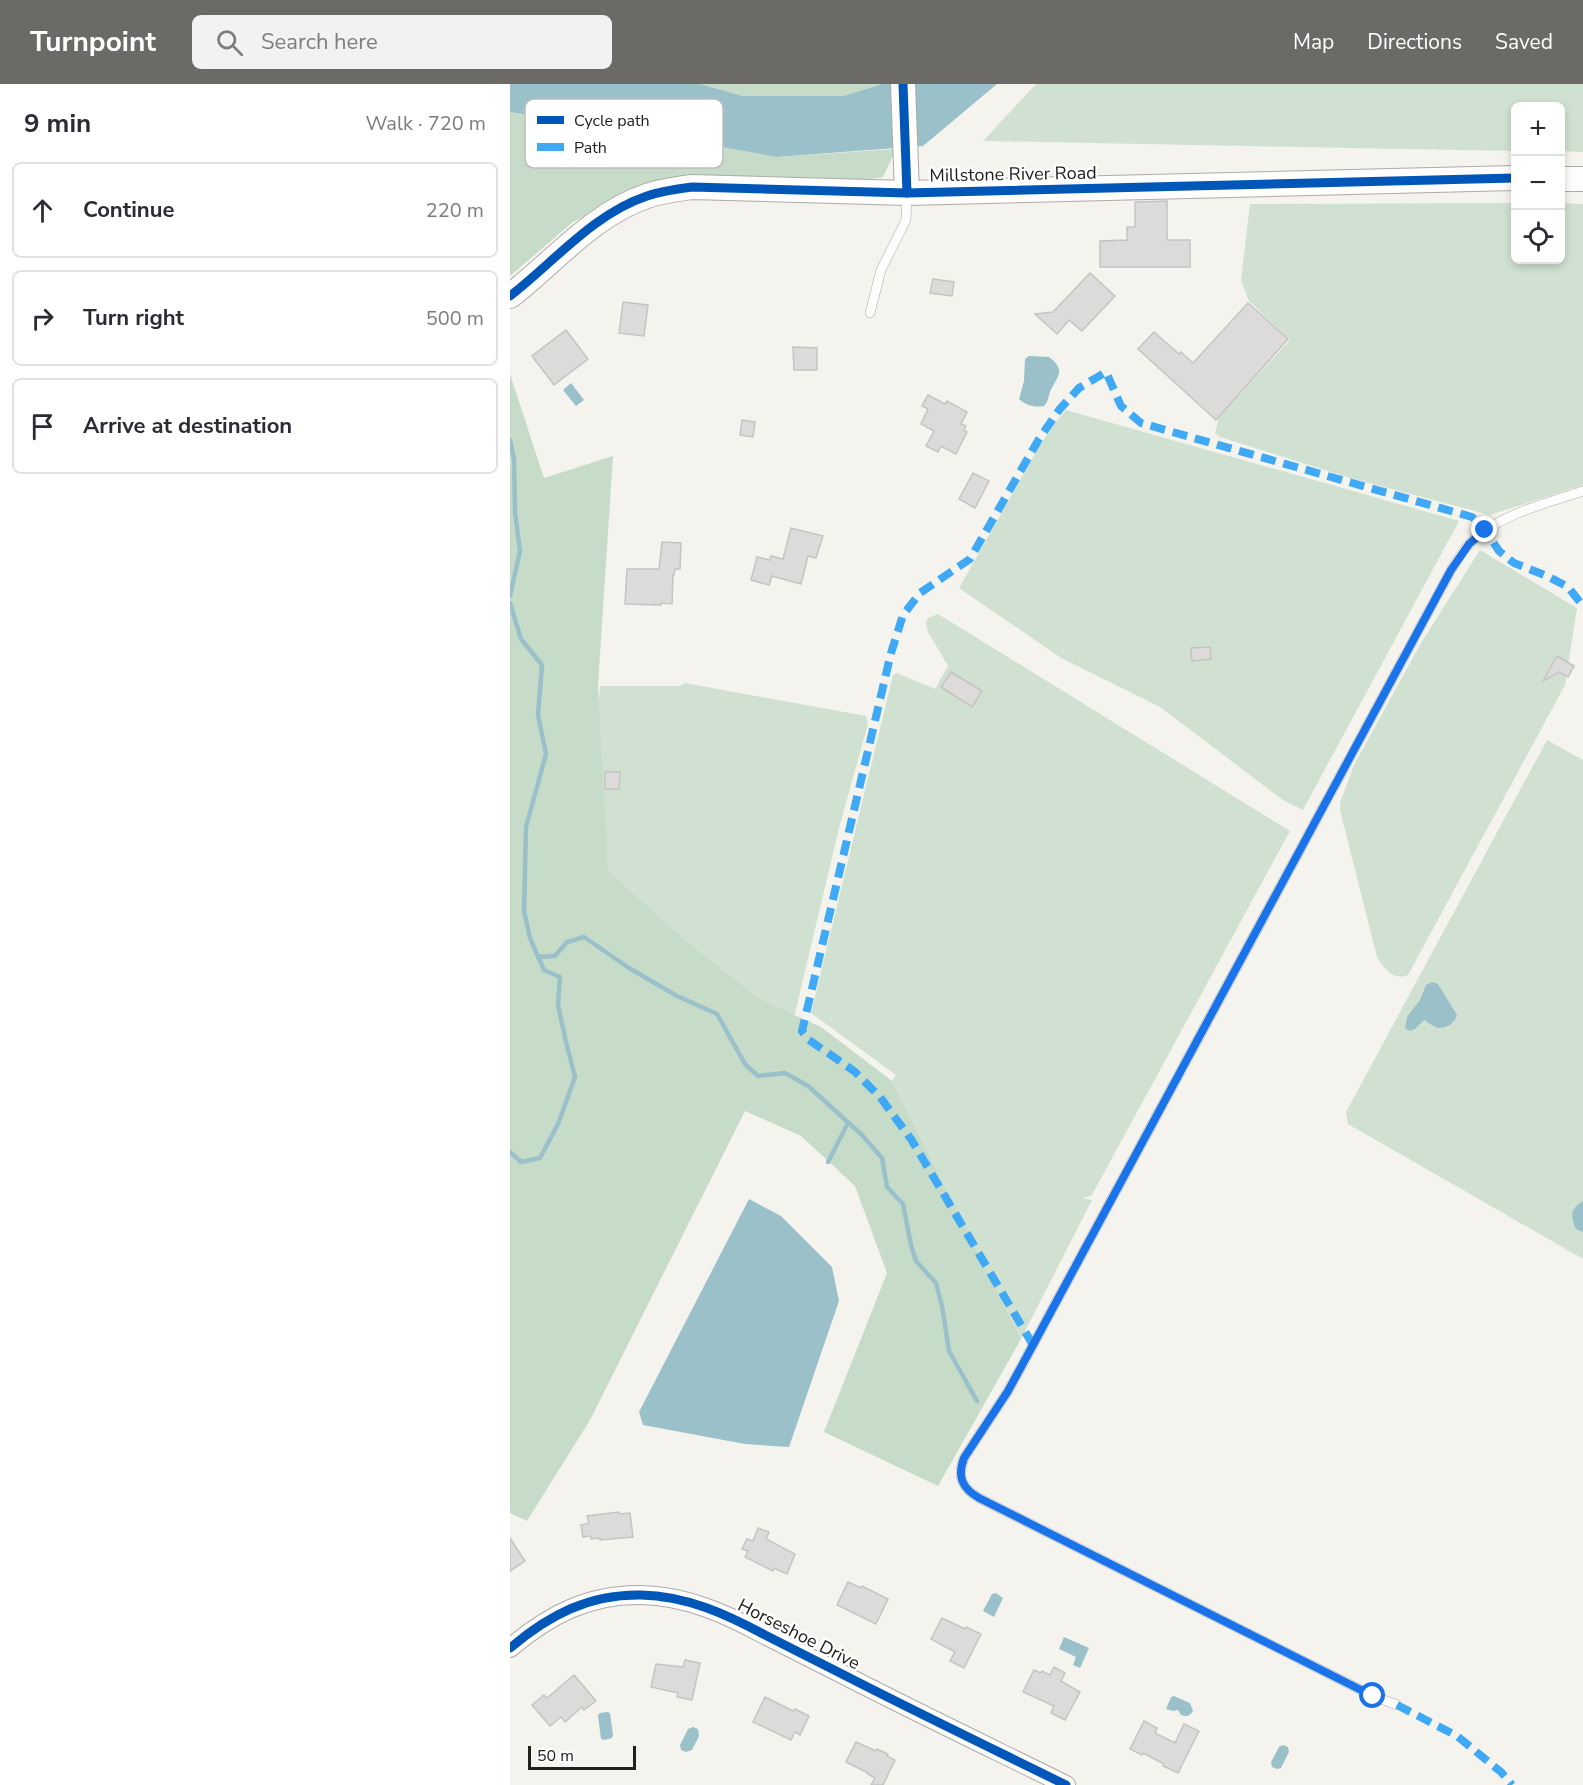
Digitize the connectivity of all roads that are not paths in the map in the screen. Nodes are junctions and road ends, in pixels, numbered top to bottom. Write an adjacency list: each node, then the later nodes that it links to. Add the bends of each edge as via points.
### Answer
1 (903, 84): 5 (main road)
2 (1511, 178): 5 (main road, Millstone River Road)
3 (1565, 178): 4 (main road)
4 (1583, 179)
5 (907, 193): 6 (main road, Millstone River Road, via 692,187 646,196 597,224); 7 (lane, via 906,220 881,270)
6 (510, 296)
7 (870, 313)
8 (1583, 491): 10 (lane, via 1511,516 1485,530 1469,544 1451,570 1008,1391 959,1470 968,1491 979,1498)
9 (510, 1648): 11 (street, Horseshoe Drive, via 558,1613 611,1597 642,1595 704,1605)
10 (1397, 1705)
11 (1066, 1785)

